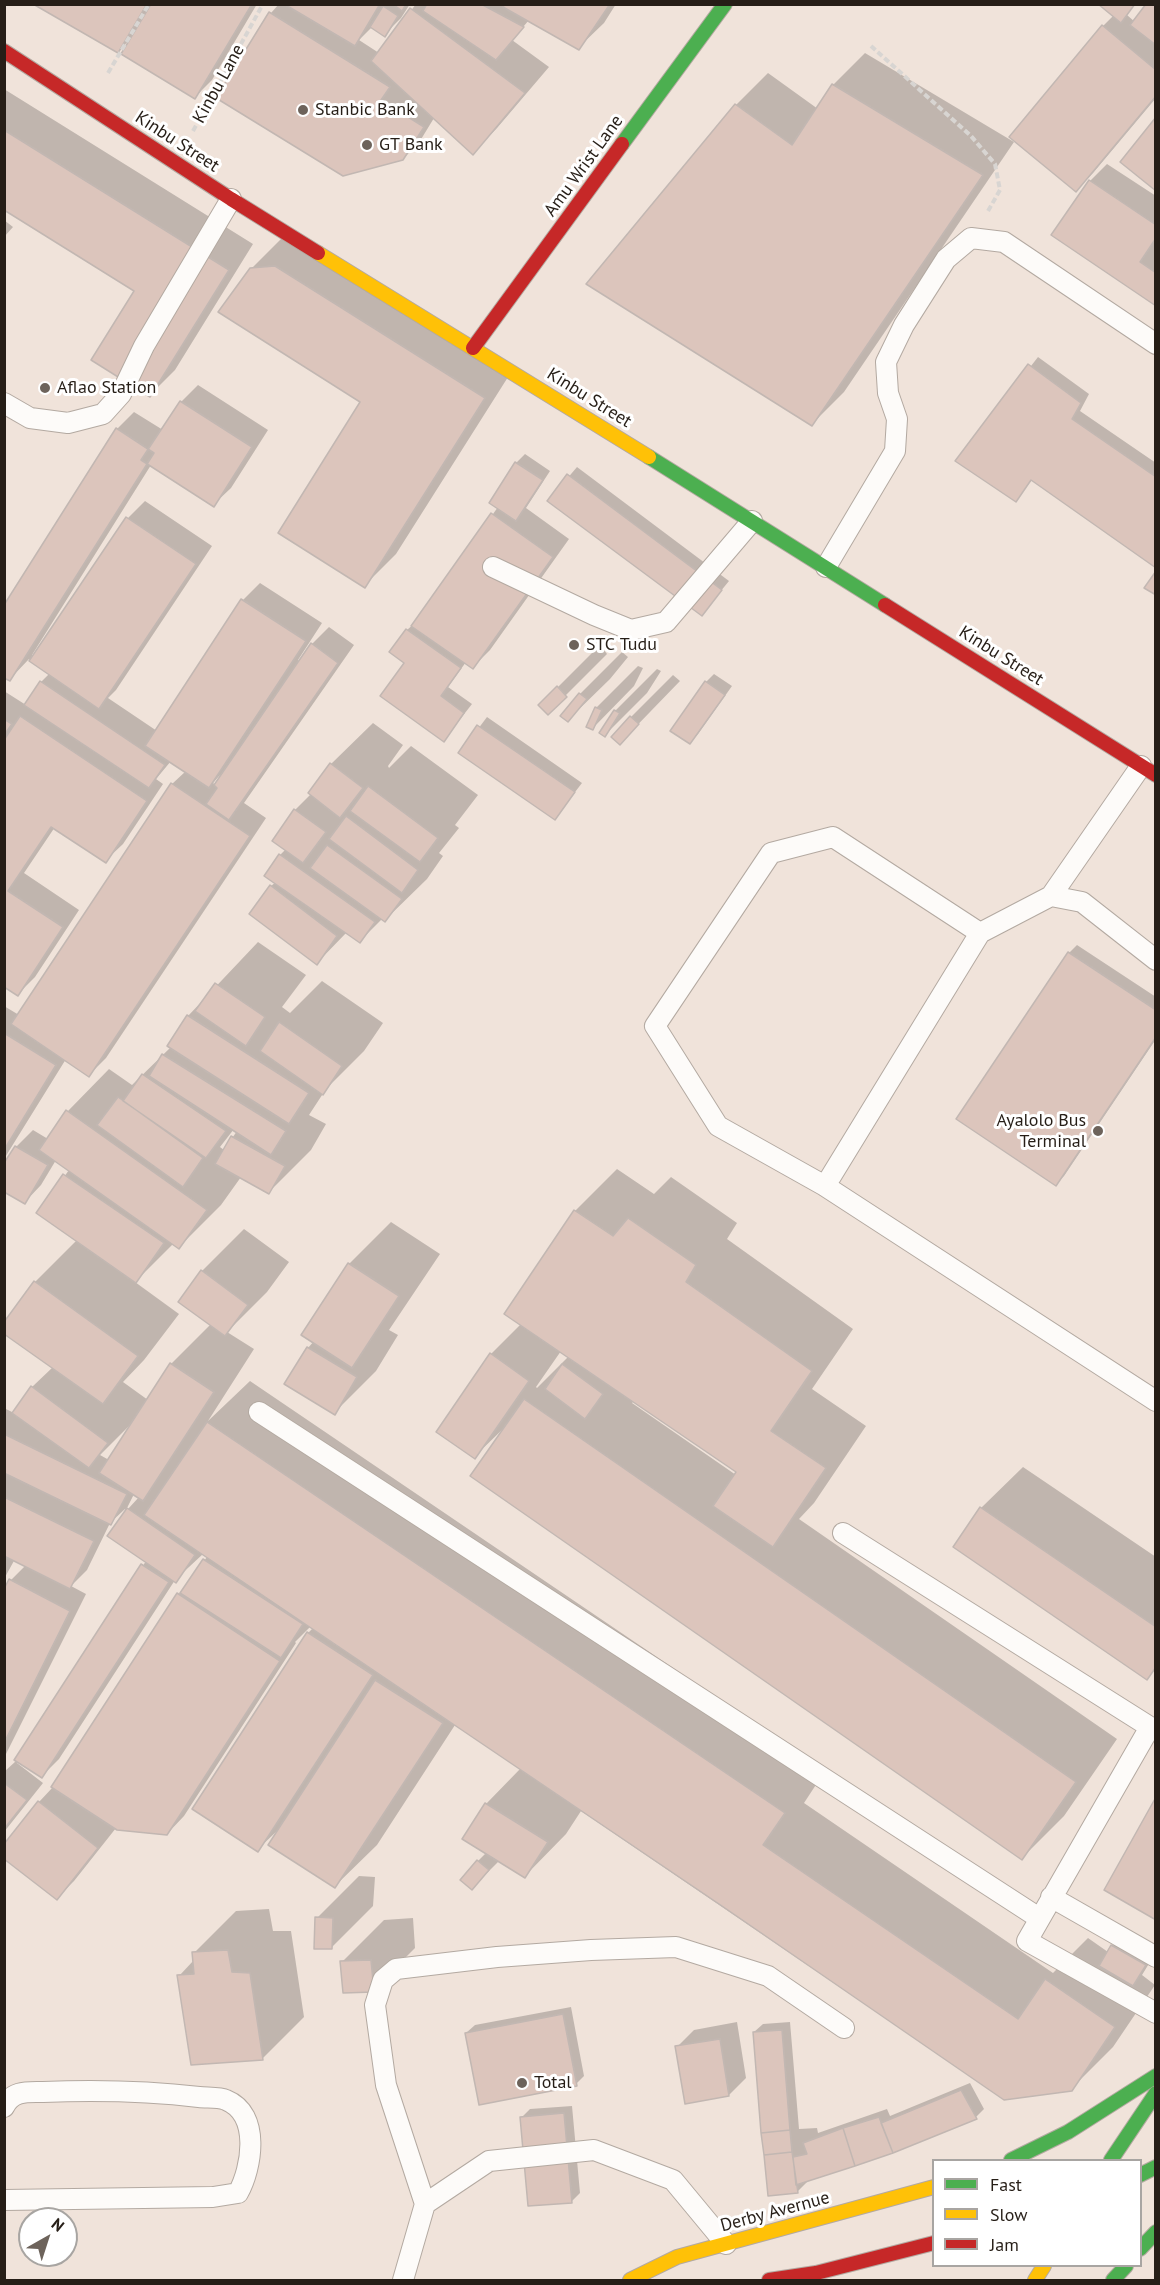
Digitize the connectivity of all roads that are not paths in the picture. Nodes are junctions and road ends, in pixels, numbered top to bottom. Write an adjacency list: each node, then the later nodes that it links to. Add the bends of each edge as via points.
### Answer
1 (725, 4): 5 (street, Amu Wrist Lane)
2 (4, 51): 3 (street, Kinbu Street)
3 (231, 199): 5 (street, Kinbu Street); 6 (lane, via 144,346 121,394 103,414 68,423 30,418)
4 (1155, 344): 9 (lane, via 1004,242 971,238 946,259 904,325 886,362 888,393 897,419 895,451)
5 (473, 348): 7 (street, Kinbu Street)
6 (4, 403)
7 (752, 520): 8 (lane, via 666,622 631,630); 9 (street, Kinbu Street)
8 (494, 567)
9 (826, 567): 10 (street, Kinbu Street)
10 (1148, 771): 11 (lane)
11 (1051, 896): 12 (lane); 13 (lane, via 1082,902)
12 (980, 933): 14 (lane); 14 (lane, via 833,837 771,853 655,1026 718,1126)
13 (1155, 960)
14 (825, 1186): 15 (lane)
15 (1155, 1401)
16 (259, 1412): 19 (lane)
17 (843, 1533): 18 (lane, via 1150,1727)
18 (1051, 1897): 19 (lane); 20 (lane)
19 (1039, 1918): 21 (lane, via 1027,1941)
20 (1155, 1958)
21 (1155, 2013)
22 (844, 2028): 30 (lane, via 768,1976 676,1947 520,1956 396,1969 383,1980 375,2005 386,2085)
23 (1155, 2076): 26 (street, via 1068,2132)
24 (1155, 2093): 27 (street)
25 (4, 2107): 29 (lane, via 18,2092 182,2095 226,2100 242,2112 251,2137 245,2180 238,2193 213,2197)
26 (1013, 2159)
27 (1112, 2159)
28 (932, 2187): 33 (street, Derby Avernue)
29 (4, 2200)
30 (424, 2204): 33 (lane, via 489,2161 594,2150 673,2180); 37 (lane)
31 (1155, 2232): 34 (street)
32 (932, 2243): 39 (street, via 816,2273)
33 (726, 2244): 38 (street, Derby Avernue, via 677,2257)
34 (1142, 2247)
35 (1043, 2267): 40 (street)
36 (1124, 2267): 41 (street)
37 (403, 2280)
38 (630, 2280)
39 (769, 2280)
40 (1035, 2280)
41 (1113, 2280)

